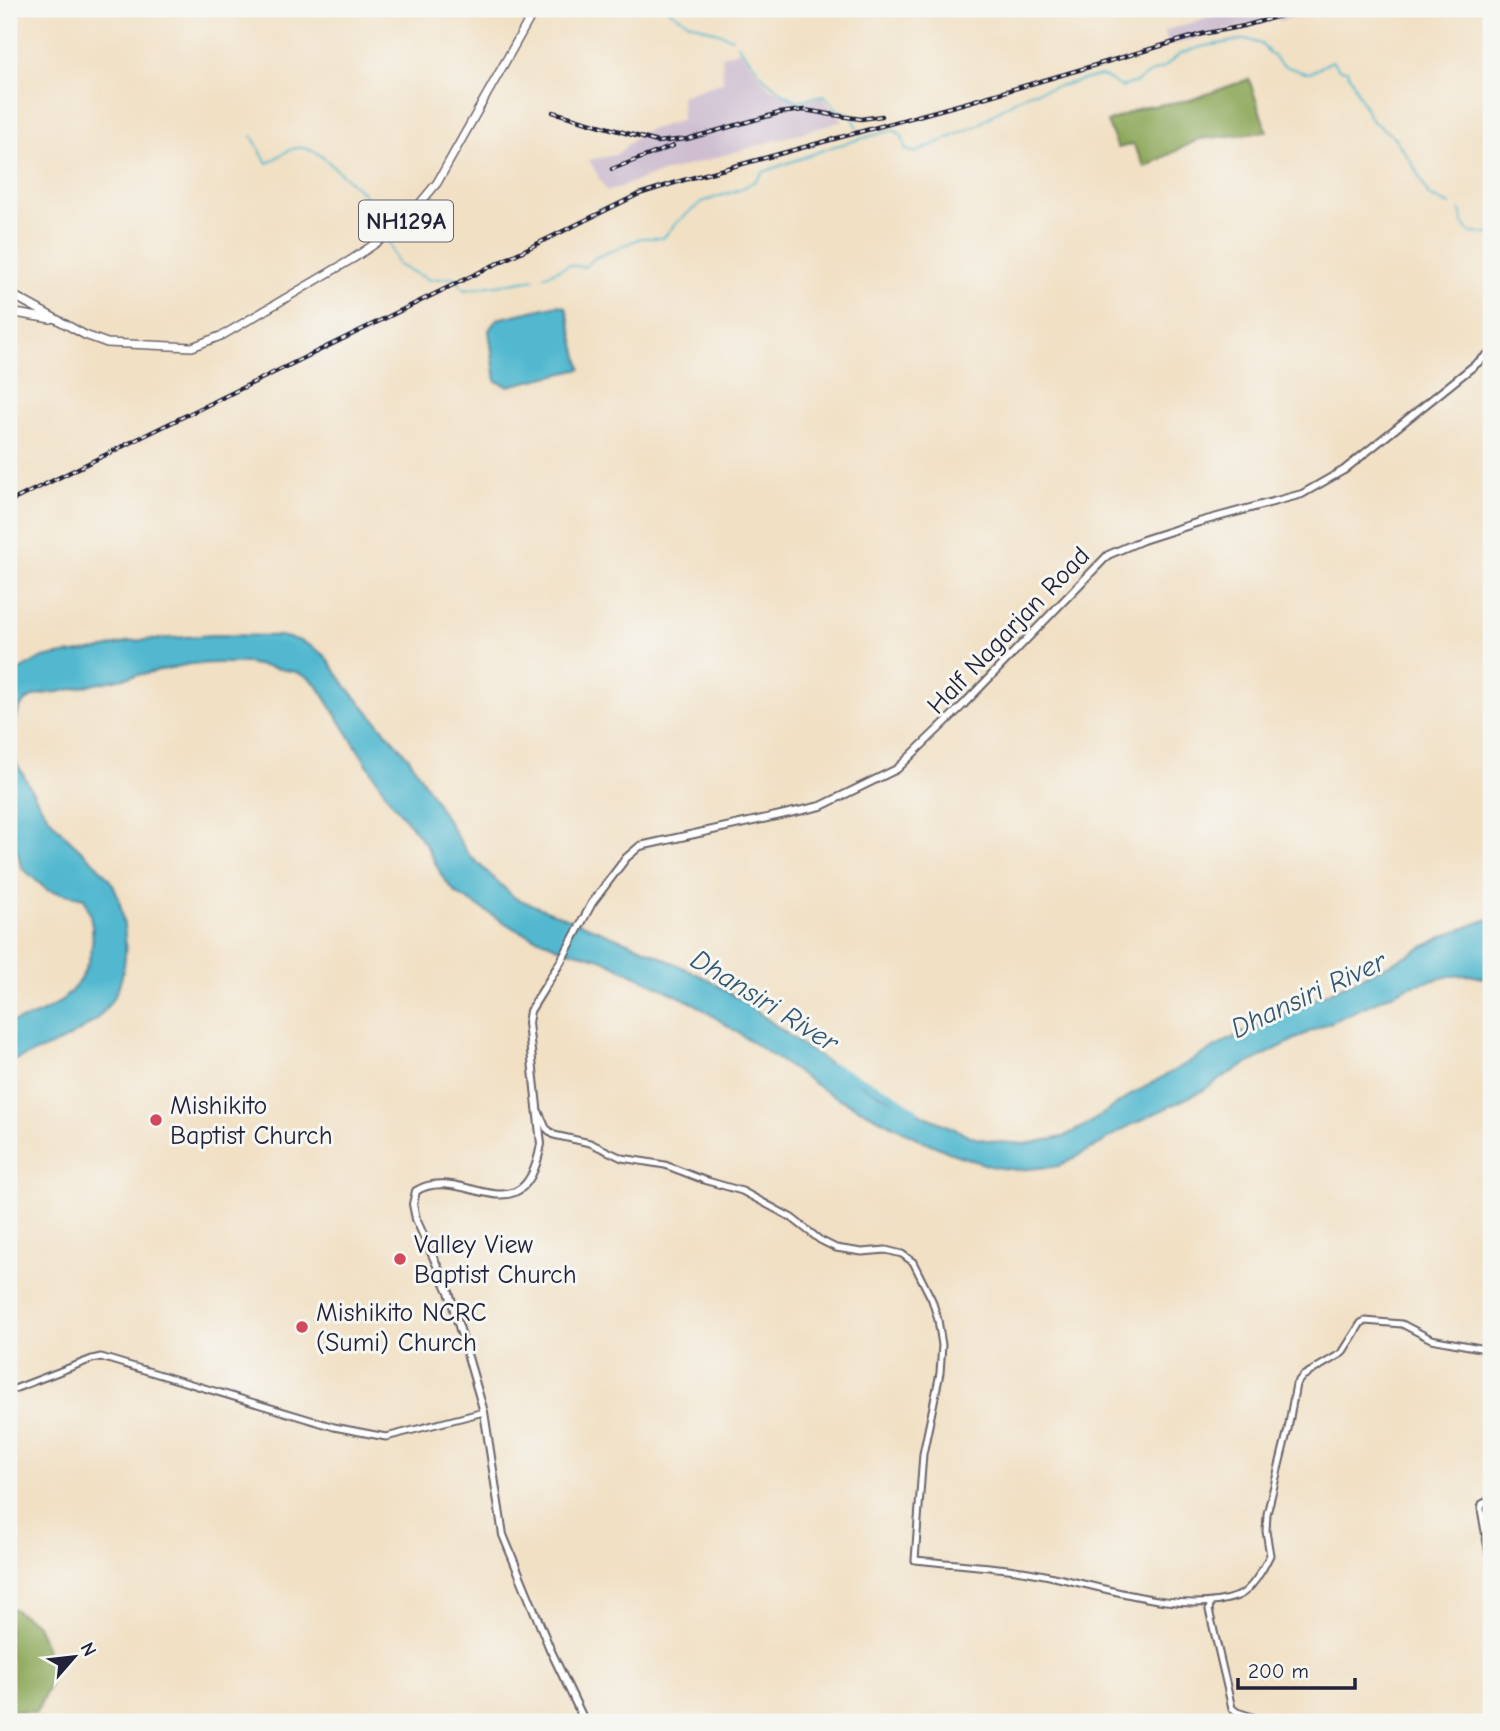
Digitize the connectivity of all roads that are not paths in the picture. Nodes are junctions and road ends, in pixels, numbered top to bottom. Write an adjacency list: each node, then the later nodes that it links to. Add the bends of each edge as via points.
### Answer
1 (535, 9): 4 (highway, NH129A, via 437,183 387,237 252,319 201,344 107,343)
2 (9, 293): 4 (highway, NH129A)
3 (9, 312): 4 (highway, NH129A)
4 (58, 321)
5 (1491, 352): 6 (main road, Half Nagarjan Road, via 1316,488 1143,540 1108,555 897,769 821,806 639,846 592,903 529,1015)
6 (537, 1106): 9 (main road, Half Nagarjan Road, via 541,1144 532,1176 521,1187 491,1195 439,1183 416,1191 413,1199 416,1219 449,1292); 12 (street, via 545,1128 554,1135 746,1192 836,1248 886,1250 914,1262 939,1320 942,1345 923,1454 915,1560 1022,1571 1146,1598)
7 (1491, 1350): 12 (street, via 1431,1339 1402,1324 1361,1323 1342,1353 1297,1384 1267,1514 1269,1559 1248,1590)
8 (9, 1391): 9 (street, via 102,1357 334,1427 386,1437)
9 (484, 1412): 13 (main road, via 503,1535)
10 (1491, 1499): 11 (street, via 1481,1509)
11 (1491, 1566)
12 (1210, 1605): 14 (street, via 1232,1708)
13 (585, 1722)
14 (1268, 1722)

